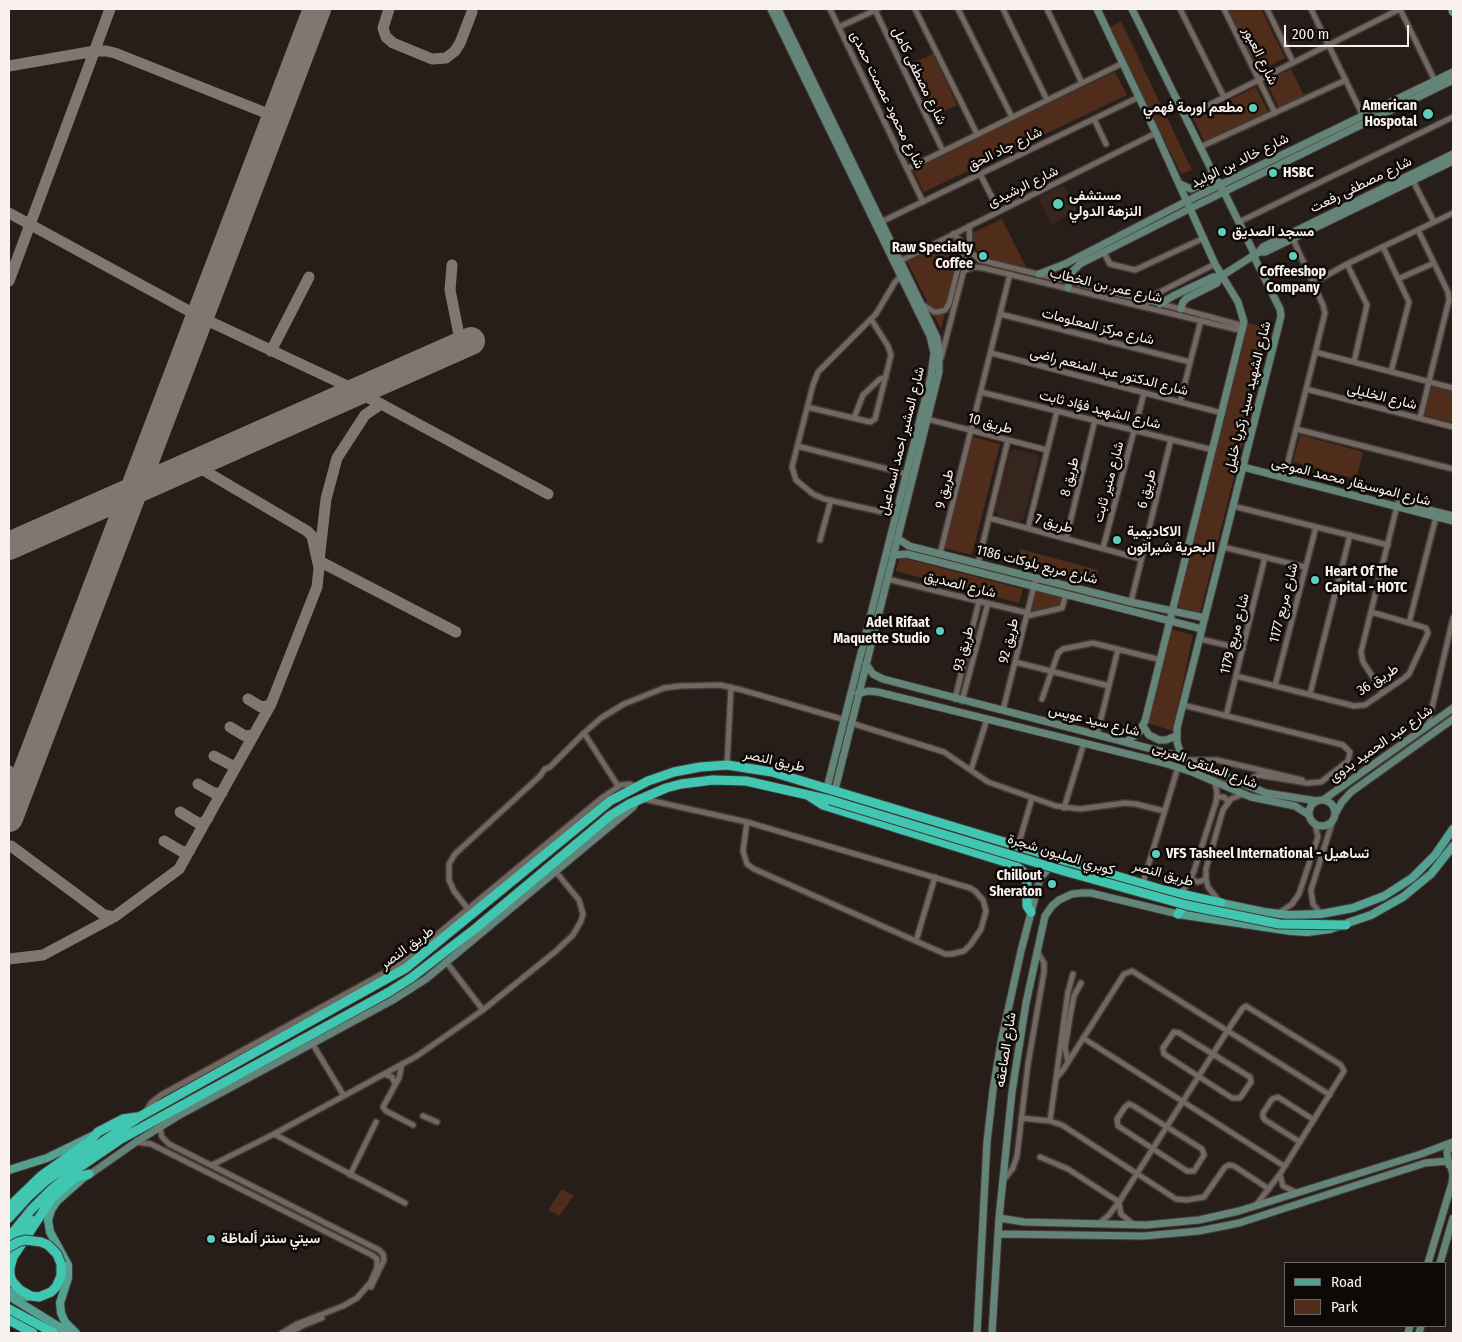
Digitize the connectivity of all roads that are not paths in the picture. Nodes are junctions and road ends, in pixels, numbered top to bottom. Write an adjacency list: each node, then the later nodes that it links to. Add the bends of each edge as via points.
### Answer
1 (776, 9): 40 (street, شارع المشير احمد اسماعيل)
2 (830, 9): 15 (street, شارع محمود عصمت حمدى)
3 (915, 9): 35 (street)
4 (958, 9): 30 (street)
5 (1003, 9): 27 (street)
6 (1047, 9): 24 (street)
7 (1097, 9): 18 (street, شارع الشهيد سيد زكريا خليل)
8 (1132, 9): 31 (street, شارع الشهيد سيد زكريا خليل)
9 (1180, 9): 26 (street)
10 (1224, 9): 20 (street, شارع العبور)
11 (1267, 9): 17 (street)
12 (1312, 9): 16 (street)
13 (1400, 9): 16 (street); 23 (street)
14 (876, 10): 15 (street); 38 (street, شارع مصطفى كامل)
15 (839, 27): 42 (street, شارع محمود عصمت حمدى)
16 (1329, 44): 17 (street); 21 (street)
17 (1293, 62): 20 (street)
18 (1123, 63): 24 (street, شارع جاد الحق); 25 (street, شارع الشهيد سيد زكريا خليل)
19 (1453, 72): 23 (street, شارع خالد بن الوليد)
20 (1259, 80): 26 (street); 28 (street, شارع العبور)
21 (1346, 80): 28 (street); 29 (street)
22 (1453, 80): 47 (street, شارع خالد بن الوليد)
23 (1435, 81): 29 (street, شارع خالد بن الوليد)
24 (1082, 83): 27 (street, شارع جاد الحق)
25 (1139, 97): 33 (street, شارع جاد الحق); 34 (street, شارع الشهيد سيد زكريا خليل)
26 (1224, 97): 31 (street)
27 (1047, 100): 30 (street, شارع جاد الحق)
28 (1275, 112): 37 (street)
29 (1363, 116): 47 (street, شارع خالد بن الوليد)
30 (1012, 117): 35 (street, شارع جاد الحق)
31 (1185, 117): 37 (street, شارع الشهيد سيد زكريا خليل)
32 (1453, 117): 53 (street)
33 (1094, 119): 36 (street); 44 (street, شارع جاد الحق)
34 (1156, 133): 46 (street, شارع الشهيد سيد زكريا خليل); 50 (street, شارع الرشيدى)
35 (977, 134): 38 (street, شارع جاد الحق)
36 (1106, 144)
37 (1200, 147): 43 (street, شارع الشهيد سيد زكريا خليل)
38 (943, 151): 42 (street, شارع جاد الحق)
39 (1453, 154): 65 (street, شارع مصطفى رفعت, via 1263,247)
40 (848, 160): 52 (street, شارع المشير احمد اسماعيل); 77 (street, شارع المشير احمد اسماعيل)
41 (1453, 161): 45 (street, شارع مصطفى رفعت)
42 (907, 168): 48 (street, شارع محمود عصمت حمدى)
43 (1212, 171): 46 (street, via 1207,182 1193,188); 47 (street, شارع الشهيد سيد زكريا خليل)
44 (980, 174): 48 (street, شارع جاد الحق); 50 (street)
45 (1413, 180): 54 (street); 59 (street, شارع مصطفى رفعت)
46 (1180, 184): 49 (street, شارع الشهيد سيد زكريا خليل)
47 (1222, 188): 49 (street, شارع خالد بن الوليد); 53 (street, شارع الشهيد سيد زكريا خليل)
48 (923, 202): 52 (street, شارع جاد الحق)
49 (1189, 204): 58 (street, شارع الشهيد سيد زكريا خليل); 64 (street, شارع خالد بن الوليد); 69 (street, شارع خالد بن الوليد)
50 (999, 211): 55 (street, شارع الرشيدى)
51 (1453, 214): 54 (street)
52 (881, 222): 67 (street, شارع المشير احمد اسماعيل)
53 (1239, 222): 65 (street, شارع الشهيد سيد زكريا خليل)
54 (1434, 222): 56 (street)
55 (969, 226): 57 (street, شارع الرشيدى); 60 (street, شارع المشير احمد اسماعيل)
56 (1418, 230): 62 (street); 68 (street)
57 (953, 234): 61 (street); 67 (street, شارع الرشيدى)
58 (1204, 238): 64 (street, via 1135,270 1110,264); 70 (street, شارع الشهيد سيد زكريا خليل)
59 (1292, 239): 65 (street, شارع مصطفى رفعت); 80 (street)
60 (971, 244): 61 (street, via 965,242); 63 (street, شارع المشير احمد اسماعيل)
61 (963, 245): 84 (street, via 948,308 934,312)
62 (1383, 247): 71 (street); 79 (street)
63 (969, 251): 66 (street, شارع عمر بن الخطاب); 73 (street, شارع المشير احمد اسماعيل)
64 (1104, 253): 74 (street, شارع خالد بن الوليد, via 1080,264)
65 (1256, 254): 78 (street); 121 (street, شارع الشهيد سيد زكريا خليل, via 1281,316)
66 (980, 260): 72 (street); 76 (street, شارع عمر بن الخطاب)
67 (900, 261): 84 (street, شارع المشير احمد اسماعيل)
68 (1434, 263): 79 (street); 99 (street, via 1450,300)
69 (1065, 264): 74 (street); 76 (street, شارع خالد بن الوليد)
70 (1216, 264): 78 (street, شارع الشهيد سيد زكريا خليل); 83 (street)
71 (1348, 264): 80 (street); 95 (street, via 1367,305)
72 (978, 267): 73 (street, شارع عمر بن الخطاب); 75 (street, شارع عمر بن الخطاب)
73 (964, 271): 96 (street, شارع المشير احمد اسماعيل)
74 (1071, 273): 81 (street)
75 (1010, 274): 81 (street, شارع عمر بن الخطاب); 88 (street, طريق 9)
76 (1039, 274): 81 (street, شارع عمر بن الخطاب)
77 (901, 276): 89 (street); 123 (street, شارع المشير احمد اسماعيل, via 930,336 934,358)
78 (1222, 276): 82 (street, via 1215,276); 85 (street, via 1217,283 1186,298); 91 (street, شارع الشهيد سيد زكريا خليل, via 1241,308)
79 (1398, 280): 97 (street, via 1408,304)
80 (1313, 283): 92 (street, via 1325,310)
81 (1069, 285): 83 (street, شارع عمر بن الخطاب); 86 (street, شارع عمر بن الخطاب)
82 (1178, 293): 85 (street); 87 (street)
83 (1148, 301): 86 (street); 87 (street, شارع عمر بن الخطاب)
84 (921, 304): 96 (street, شارع المشير احمد اسماعيل, via 937,338)
85 (1182, 305): 87 (street, شارع عمر بن الخطاب); 91 (street, شارع عمر بن الخطاب)
86 (1146, 307): 87 (street, شارع عمر بن الخطاب)
87 (1160, 307): 90 (street, شارع عمر بن الخطاب)
88 (1000, 314): 93 (street, طريق 9); 94 (street, شارع مركز المعلومات)
89 (871, 319): 98 (street, via 890,352); 105 (street, via 820,368)
90 (1201, 320): 91 (street, شارع عمر بن الخطاب); 94 (street)
91 (1243, 328): 107 (street, شارع الشهيد سيد زكريا خليل)
92 (1315, 352): 95 (street); 101 (street)
93 (990, 354): 102 (street, طريق 9); 103 (street, شارع الدكتور عبد المنعم راضى)
94 (1190, 362): 104 (street)
95 (1354, 362): 97 (street)
96 (939, 364): 110 (street, شارع المشير احمد اسماعيل)
97 (1391, 372): 99 (street)
98 (886, 377): 108 (street, via 863,395); 108 (street, via 874,421)
99 (1429, 382): 100 (street); 109 (street)
100 (1453, 388)
101 (1306, 389): 109 (street, شارع الخليلى); 113 (street)
102 (981, 392): 106 (street, شارع الشهيد فؤاد ثابت); 115 (street, طريق 9)
103 (1144, 393): 104 (street, شارع الدكتور عبد المنعم راضى); 114 (street, شارع منير ثابت)
104 (1180, 402): 107 (street, شارع الدكتور عبد المنعم راضى)
105 (807, 407): 108 (street); 118 (street)
106 (1057, 411): 111 (street, شارع الشهيد فؤاد ثابت); 119 (street)
107 (1222, 413): 120 (street, شارع الشهيد سيد زكريا خليل)
108 (854, 418)
109 (1420, 418): 112 (street, شارع الخليلى)
110 (927, 419): 115 (street, طريق 10); 136 (street, شارع المشير احمد اسماعيل)
111 (1095, 420): 114 (street, شارع الشهيد فؤاد ثابت); 137 (street, طريق 8)
112 (1453, 427)
113 (1296, 429): 122 (street); 124 (street)
114 (1134, 430): 116 (street, شارع الشهيد فؤاد ثابت); 141 (street, شارع منير ثابت)
115 (972, 431): 117 (street, طريق 10); 142 (street, طريق 9)
116 (1172, 439): 120 (street, شارع الشهيد فؤاد ثابت); 145 (street, طريق 6)
117 (1008, 440): 119 (street, طريق 10); 131 (street)
118 (797, 446): 123 (street); 125 (street, via 792,467 796,480 813,494)
119 (1047, 450): 134 (street)
120 (1213, 450): 157 (street, شارع الشهيد سيد زكريا خليل)
121 (1244, 465): 124 (street, شارع الموسيقار محمد الموجى); 127 (street, شارع الشهيد سيد زكريا خليل)
122 (1453, 469)
123 (906, 474): 129 (street, شارع المشير احمد اسماعيل)
124 (1285, 476): 126 (street, شارع الموسيقار محمد الموجى)
125 (831, 500): 129 (street); 138 (street)
126 (1398, 505): 128 (street, شارع الموسيقار محمد الموجى); 139 (street)
127 (1233, 506): 133 (street); 140 (street, شارع الشهيد سيد زكريا خليل)
128 (1437, 514): 130 (street, شارع الموسيقار محمد الموجى); 132 (street, شارع الموسيقار محمد الموجى); 164 (street)
129 (896, 516): 160 (street, شارع المشير احمد اسماعيل)
130 (1453, 516)
131 (989, 518): 134 (street, طريق 7); 146 (street)
132 (1453, 521)
133 (1316, 527): 135 (street); 147 (street, شارع مربع 1177)
134 (1028, 528): 137 (street, طريق 7)
135 (1350, 535): 139 (street); 181 (street)
136 (897, 538): 142 (street, شارع مربع بلوكات 1186, via 909,546); 143 (street, شارع المشير احمد اسماعيل)
137 (1066, 539): 141 (street, طريق 7)
138 (820, 540)
139 (1388, 545): 158 (street)
140 (1223, 547): 144 (street); 161 (street, شارع الشهيد سيد زكريا خليل)
141 (1103, 548): 145 (street, طريق 7)
142 (940, 554): 146 (street, شارع مربع بلوكات 1186)
143 (893, 555): 148 (street, شارع مربع بلوكات 1186, via 906,554); 150 (street, شارع المشير احمد اسماعيل)
144 (1265, 558): 147 (street); 168 (street, شارع مربع 1179)
145 (1141, 559): 155 (street, طريق 6)
146 (978, 563): 148 (street); 149 (street); 151 (street, شارع مربع بلوكات 1186)
147 (1305, 567): 176 (street, شارع مربع 1177)
148 (971, 570): 149 (street, شارع مربع بلوكات 1186)
149 (982, 573): 152 (street, شارع مربع بلوكات 1186)
150 (887, 578): 154 (street, شارع الصديق); 160 (street, شارع المشير احمد اسماعيل)
151 (1036, 578): 152 (street, طريق 92); 155 (street, شارع مربع بلوكات 1186)
152 (1034, 586): 153 (street, شارع مربع بلوكات 1186); 159 (street, طريق 92)
153 (1066, 594): 159 (street, via 1062,608); 163 (street, شارع مربع بلوكات 1186)
154 (979, 601): 156 (street, شارع الصديق); 183 (street, طريق 93)
155 (1130, 602): 157 (street, شارع مربع بلوكات 1186)
156 (988, 603): 159 (street, شارع الصديق); 183 (street, طريق 93)
157 (1173, 611): 161 (street, شارع مربع بلوكات 1186); 163 (street, شارع الشهيد سيد زكريا خليل)
158 (1371, 612): 164 (street, طريق 36); 179 (street, via 1360,656)
159 (1027, 615): 170 (street, طريق 92)
160 (874, 617): 171 (street, شارع المشير احمد اسماعيل); 190 (street, شارع المشير احمد اسماعيل)
161 (1205, 618): 165 (street, شارع الشهيد سيد زكريا خليل)
162 (1453, 618): 191 (street)
163 (1171, 620): 165 (street, شارع مربع بلوكات 1186); 169 (street, شارع الشهيد سيد زكريا خليل)
164 (1409, 623): 179 (street, طريق 36, via 1425,627 1427,635 1410,672)
165 (1202, 629): 166 (street, شارع الشهيد سيد زكريا خليل)
166 (1200, 639): 168 (street); 184 (street, شارع الشهيد سيد زكريا خليل)
167 (1118, 649): 169 (street); 172 (street, via 1093,643 1063,649); 175 (street)
168 (1243, 649): 173 (street, شارع مربع 1179)
169 (1161, 660): 192 (street, شارع الشهيد سيد زكريا خليل)
170 (1015, 662): 172 (street); 186 (street, طريق 92)
171 (866, 664): 174 (street); 180 (street, شارع المشير احمد اسماعيل)
172 (1052, 672): 175 (street); 182 (street)
173 (1236, 676): 176 (street, طريق 36); 187 (street, شارع مربع 1179)
174 (878, 677): 178 (street, via 872,683); 183 (street, شارع سيد عويس)
175 (1109, 686): 194 (street)
176 (1275, 686): 181 (street, طريق 36)
177 (731, 687): 190 (street); 193 (street, via 680,686 657,691 624,704); 199 (street)
178 (873, 691): 180 (street, شارع الملتقى العربى); 188 (street, شارع الملتقى العربى)
179 (1383, 693): 181 (street, طريق 36, via 1358,706)
180 (858, 694): 190 (street, شارع المشير احمد اسماعيل)
181 (1310, 694)
182 (1042, 699)
183 (959, 700): 186 (street, شارع سيد عويس)
184 (1183, 704): 187 (street); 195 (street, شارع الشهيد سيد زكريا خليل)
185 (1453, 708): 191 (street, شارع عبد الحميد بدوى)
186 (1003, 710): 194 (street, شارع سيد عويس)
187 (1226, 716): 205 (street, via 1349,749 1348,761 1329,777 1316,783)
188 (987, 719): 197 (street, شارع الملتقى العربى); 201 (street)
189 (1453, 719): 223 (street, شارع عبد الحميد بدوى, via 1351,792)
190 (848, 721): 201 (street, via 944,752); 202 (street, شارع المشير احمد اسماعيل); 203 (street, شارع المشير احمد اسماعيل)
191 (1428, 725): 217 (street, شارع عبد الحميد بدوى)
192 (1143, 726): 195 (street, via 1149,735 1159,740); 196 (street)
193 (584, 733): 206 (street); 240 (street, via 453,857 448,868 449,880)
194 (1097, 735): 196 (street, شارع سيد عويس)
195 (1176, 736): 198 (street, شارع الشهيد سيد زكريا خليل)
196 (1126, 742): 198 (street, شارع سيد عويس)
197 (1084, 743): 200 (street, شارع الملتقى العربى); 219 (street)
198 (1184, 759): 205 (street, شارع الملتقى العربى, via 1217,760); 208 (street, شارع سيد عويس)
199 (727, 765): 207 (highway, طريق النصر, via 700,766 674,772); 209 (highway, طريق النصر, via 772,772)
200 (1178, 767): 204 (street, شارع الملتقى العربى); 221 (street)
201 (971, 770): 213 (street, via 988,782)
202 (830, 774): 203 (street); 209 (street, شارع المشير احمد اسماعيل)
203 (838, 776): 209 (street, شارع المشير احمد اسماعيل)
204 (1215, 782): 211 (street, شارع الملتقى العربى); 214 (street)
205 (1302, 782): 208 (street, via 1258,775)
206 (618, 786): 207 (street); 237 (street)
207 (636, 787): 237 (highway, طريق النصر, via 603,806)
208 (1249, 787): 215 (street, شارع سيد عويس)
209 (831, 789): 227 (highway, طريق النصر)
210 (807, 794): 212 (highway, طريق النصر, via 746,781 713,780 681,784); 216 (highway, طريق النصر); 230 (highway, via 823,805)
211 (1243, 794): 218 (street); 220 (street, شارع الملتقى العربى)
212 (640, 798): 224 (street); 232 (street); 246 (highway, طريق النصر, via 611,815)
213 (1032, 798): 219 (street); 227 (street)
214 (1217, 798): 218 (street, via 1224,797); 234 (street)
215 (1305, 799): 217 (street, شارع سيد عويس); 220 (street)
216 (830, 800): 245 (highway, كوبري المليون شجرة, bridge, via 1186,905 1279,924)
217 (1320, 800): 222 (street, via 1311,806); 223 (street, via 1331,804)
218 (1228, 802): 235 (street, via 1221,814)
219 (1064, 808): 221 (street, via 1125,803)
220 (1300, 808): 222 (street, شارع الملتقى العربى)
221 (1164, 811): 236 (street)
222 (1309, 814): 225 (street)
223 (1334, 817): 225 (street, via 1326,825); 244 (street, via 1311,890 1313,904)
224 (747, 822): 233 (street); 247 (street, via 743,846 747,864)
225 (1315, 824): 243 (street, via 1318,840 1299,894 1288,908)
226 (1453, 829): 244 (main road, طريق النصر, via 1428,864 1394,891 1364,905)
227 (1018, 846): 229 (highway, طريق النصر)
228 (1453, 846): 245 (main road, via 1431,874 1403,897)
229 (1028, 849): 230 (highway, via 1032,857 1030,864); 231 (highway, طريق النصر)
230 (1010, 863): 241 (highway, via 1020,868 1025,876 1027,906)
231 (1075, 863): 236 (highway, طريق النصر); 241 (street, شارع الصاعقه, via 1055,865 1044,873)
232 (556, 872): 246 (street); 253 (street, via 579,900 583,914 578,928 567,942)
233 (935, 877): 247 (street); 247 (street, via 975,891 984,900 985,920 971,944 959,953 945,954)
234 (1191, 879): 235 (street, via 1198,882); 238 (street)
235 (1206, 880): 239 (street, via 1210,891)
236 (1143, 883): 238 (highway, طريق النصر)
237 (500, 887): 240 (street); 248 (highway, طريق النصر)
238 (1179, 894): 239 (highway, طريق النصر); 242 (highway, via 1184,903)
239 (1221, 903): 243 (main road, طريق النصر)
240 (468, 909): 248 (street)
241 (1031, 912): 322 (street, شارع الصاعقه, via 1007,1012 990,1107)
242 (1178, 914): 245 (main road, via 1298,932); 249 (street, شارع الصاعقه, via 1091,893 1072,894 1059,900 1047,912)
243 (1277, 914): 244 (main road, طريق النصر)
244 (1321, 914)
245 (1346, 925)
246 (478, 930): 250 (street); 267 (highway, طريق النصر, via 401,986)
247 (916, 940)
248 (423, 951): 268 (highway, طريق النصر, via 394,976)
249 (1037, 951): 270 (street, via 1044,969); 293 (street, شارع الصاعقه, via 1018,1051)
250 (447, 963): 253 (street); 256 (street, via 405,993)
251 (1073, 974): 262 (street)
252 (1081, 983): 258 (street, via 1071,1009 1065,1048)
253 (483, 1010): 259 (street)
254 (1228, 1030): 255 (street, via 1130,971 1124,974); 257 (street); 264 (street); 264 (street, via 1242,1009 1248,1007 1341,1065 1343,1073)
255 (1083, 1038): 258 (street); 266 (street)
256 (312, 1043): 265 (street); 267 (street)
257 (1212, 1054): 261 (street); 261 (street, via 1179,1033 1172,1034 1164,1054); 261 (street, via 1250,1077 1251,1082 1235,1099)
258 (1068, 1062): 262 (street)
259 (402, 1064): 260 (street); 263 (street)
260 (384, 1074): 263 (street, via 392,1077); 265 (street)
261 (1198, 1076): 266 (street)
262 (1056, 1078): 272 (street)
263 (395, 1084): 275 (street, via 384,1109)
264 (1330, 1095): 271 (street)
265 (344, 1096): 279 (street)
266 (1183, 1102): 276 (street); 286 (street)
267 (176, 1113): 277 (street); 289 (highway, طريق النصر, via 121,1139)
268 (142, 1115): 278 (highway, via 123,1119); 289 (highway, طريق النصر)
269 (423, 1116): 274 (street)
270 (1021, 1118): 272 (street); 293 (street, via 1016,1163)
271 (1314, 1120): 281 (street); 281 (street, via 1278,1097 1272,1099 1263,1117)
272 (1050, 1121): 290 (street)
273 (376, 1122): 292 (street)
274 (438, 1122)
275 (413, 1125)
276 (1167, 1127): 283 (street); 283 (street, via 1130,1104 1117,1118 1119,1127); 283 (street, via 1203,1150 1195,1169 1188,1172)
277 (160, 1128): 280 (street); 285 (street, via 167,1142)
278 (98, 1132): 288 (main road, via 46,1158); 300 (highway, via 41,1176)
279 (274, 1134): 285 (street); 292 (street)
280 (136, 1142): 289 (street); 320 (street, via 151,1144 377,1259 377,1268 370,1283 357,1298)
281 (1300, 1142): 291 (street)
282 (1453, 1142): 287 (street, via 1447,1152); 295 (street)
283 (1153, 1149): 290 (street)
284 (1040, 1157): 298 (street, via 1068,1169)
285 (212, 1165): 321 (street, via 383,1254 384,1260 377,1276 359,1300)
286 (1284, 1166)
287 (1451, 1166): 306 (street, via 1425,1163 1239,1222 1199,1231 1144,1236); 309 (street, via 1452,1183)
288 (9, 1170)
289 (78, 1173): 296 (highway); 301 (highway, via 38,1188); 307 (highway, via 41,1199); 319 (main road, via 51,1210 48,1220 50,1232 68,1264 68,1278 60,1302 61,1313)
290 (1137, 1174): 294 (street, via 1179,1200 1204,1197 1229,1165); 298 (street)
291 (1280, 1174): 294 (street); 295 (street, via 1283,1186)
292 (350, 1175): 297 (street)
293 (1003, 1182): 302 (street, شارع الصاعقه)
294 (1269, 1188): 299 (street)
295 (1297, 1193): 299 (street)
296 (52, 1198): 307 (highway, via 20,1233); 313 (highway, via 10,1264 12,1281)
297 (405, 1202)
298 (1119, 1202): 304 (street); 305 (street, via 1121,1214)
299 (1256, 1205): 305 (street, via 1199,1220)
300 (9, 1207)
301 (9, 1218)
302 (999, 1218): 304 (street, via 1019,1222); 306 (street, شارع الصاعقه)
303 (1453, 1218): 310 (street)
304 (1097, 1224): 305 (street)
305 (1134, 1224)
306 (998, 1234): 323 (street, شارع الصاعقه)
307 (9, 1238)
308 (9, 1247): 313 (highway, bridge, via 25,1240 41,1242 54,1251 62,1264 56,1287)
309 (1428, 1262)
310 (1440, 1262)
311 (9, 1290): 313 (main road)
312 (9, 1296): 318 (main road)
313 (34, 1298)
314 (9, 1310): 317 (highway)
315 (9, 1320): 316 (highway)
316 (34, 1333)
317 (54, 1333)
318 (69, 1333)
319 (76, 1333)
320 (282, 1333)
321 (289, 1333)
322 (977, 1333)
323 (992, 1333)

